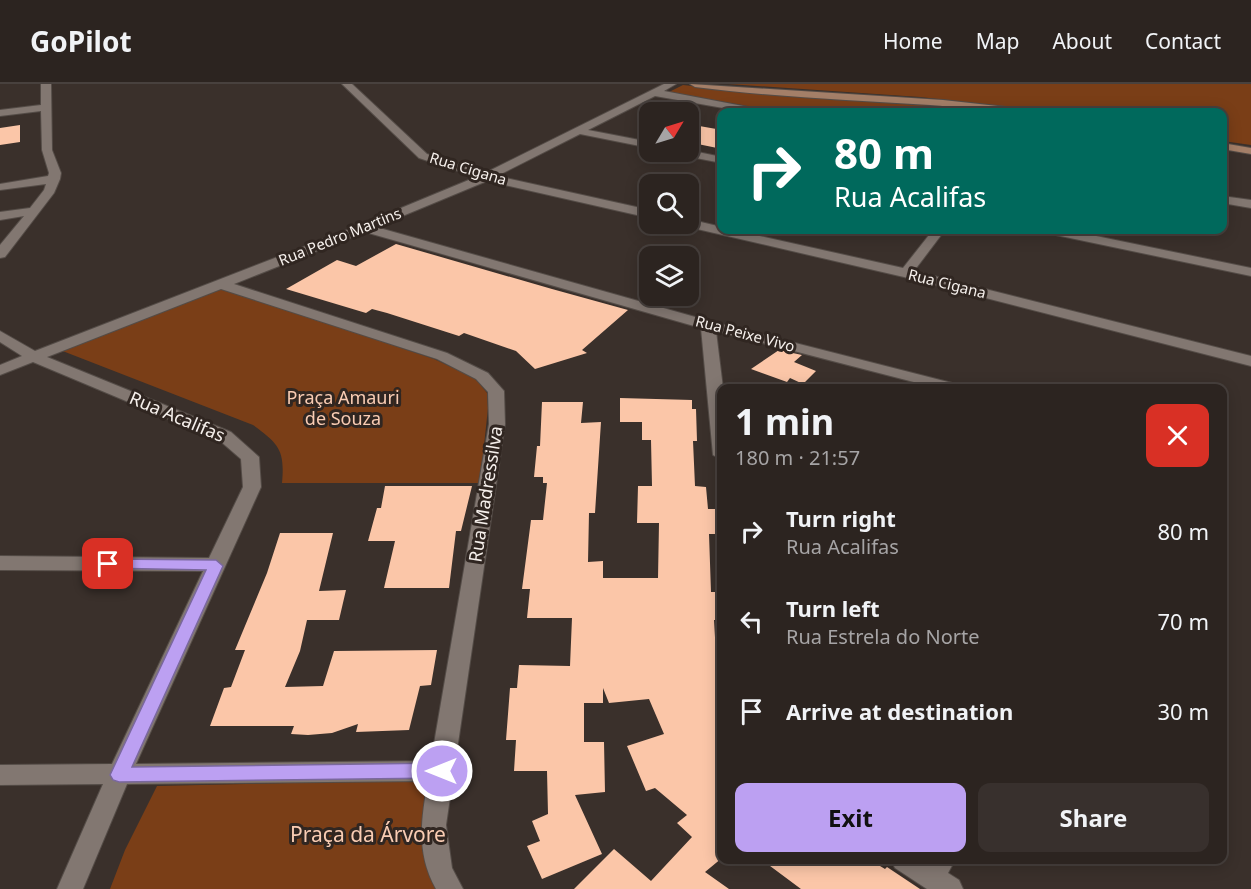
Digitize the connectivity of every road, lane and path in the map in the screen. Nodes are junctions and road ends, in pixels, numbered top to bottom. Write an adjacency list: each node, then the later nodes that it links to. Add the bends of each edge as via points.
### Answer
1 (46, 84): 6 (street)
2 (347, 84): 16 (street, Rua Cigana, via 423,156)
3 (671, 84): 5 (street, Rua Pedro Martins)
4 (695, 84): 8 (main road, via 781,94)
5 (656, 93): 7 (street); 10 (street, Rua Pedro Martins)
6 (47, 107): 9 (street); 17 (street, via 47,150)
7 (738, 108)
8 (992, 108)
9 (0, 113)
10 (580, 131): 11 (street); 16 (street, Rua Pedro Martins)
11 (639, 143)
12 (1227, 147): 13 (main road)
13 (1251, 151)
14 (699, 156): 15 (street)
15 (717, 159)
16 (486, 177): 22 (street, Rua Cigana); 25 (street, Rua Pedro Martins)
17 (54, 179): 18 (street); 21 (street)
18 (0, 187)
19 (1227, 200): 20 (street)
20 (1251, 204)
21 (34, 211): 23 (street); 30 (street)
22 (639, 212)
23 (0, 216)
24 (699, 226): 26 (street, Rua Cigana)
25 (364, 228): 33 (street, Rua Pedro Martins); 34 (street, Rua Peixe Vivo)
26 (717, 230)
27 (736, 234): 32 (street, Rua Cigana)
28 (936, 234): 32 (street)
29 (1071, 234): 31 (street)
30 (0, 254)
31 (1251, 272)
32 (906, 273): 36 (street, Rua Cigana)
33 (221, 284): 37 (street, Rua Pedro Martins); 45 (street, Rua Madressilva, via 442,356 482,376 496,392 497,424)
34 (708, 325): 41 (street, Rua Peixe Vivo); 42 (street)
35 (0, 335): 37 (street, Rua Acalifas)
36 (1205, 348): 38 (street, Rua Cigana); 39 (street, Rua Cigana)
37 (33, 357): 40 (street, Rua Pedro Martins); 44 (street, Rua Acalifas, via 225,436 250,457 252,487)
38 (1251, 361)
39 (1251, 369)
40 (0, 370)
41 (938, 384)
42 (717, 409)
43 (0, 563): 44 (street)
44 (216, 566): 47 (street, Rua Acalifas)
45 (442, 771): 47 (street); 51 (street, Rua Madressilva, via 433,825 440,870)
46 (0, 775): 47 (street)
47 (119, 775): 50 (street, Rua Acalifas)
48 (914, 864): 49 (street)
49 (940, 875)
50 (70, 889)
51 (450, 889)

